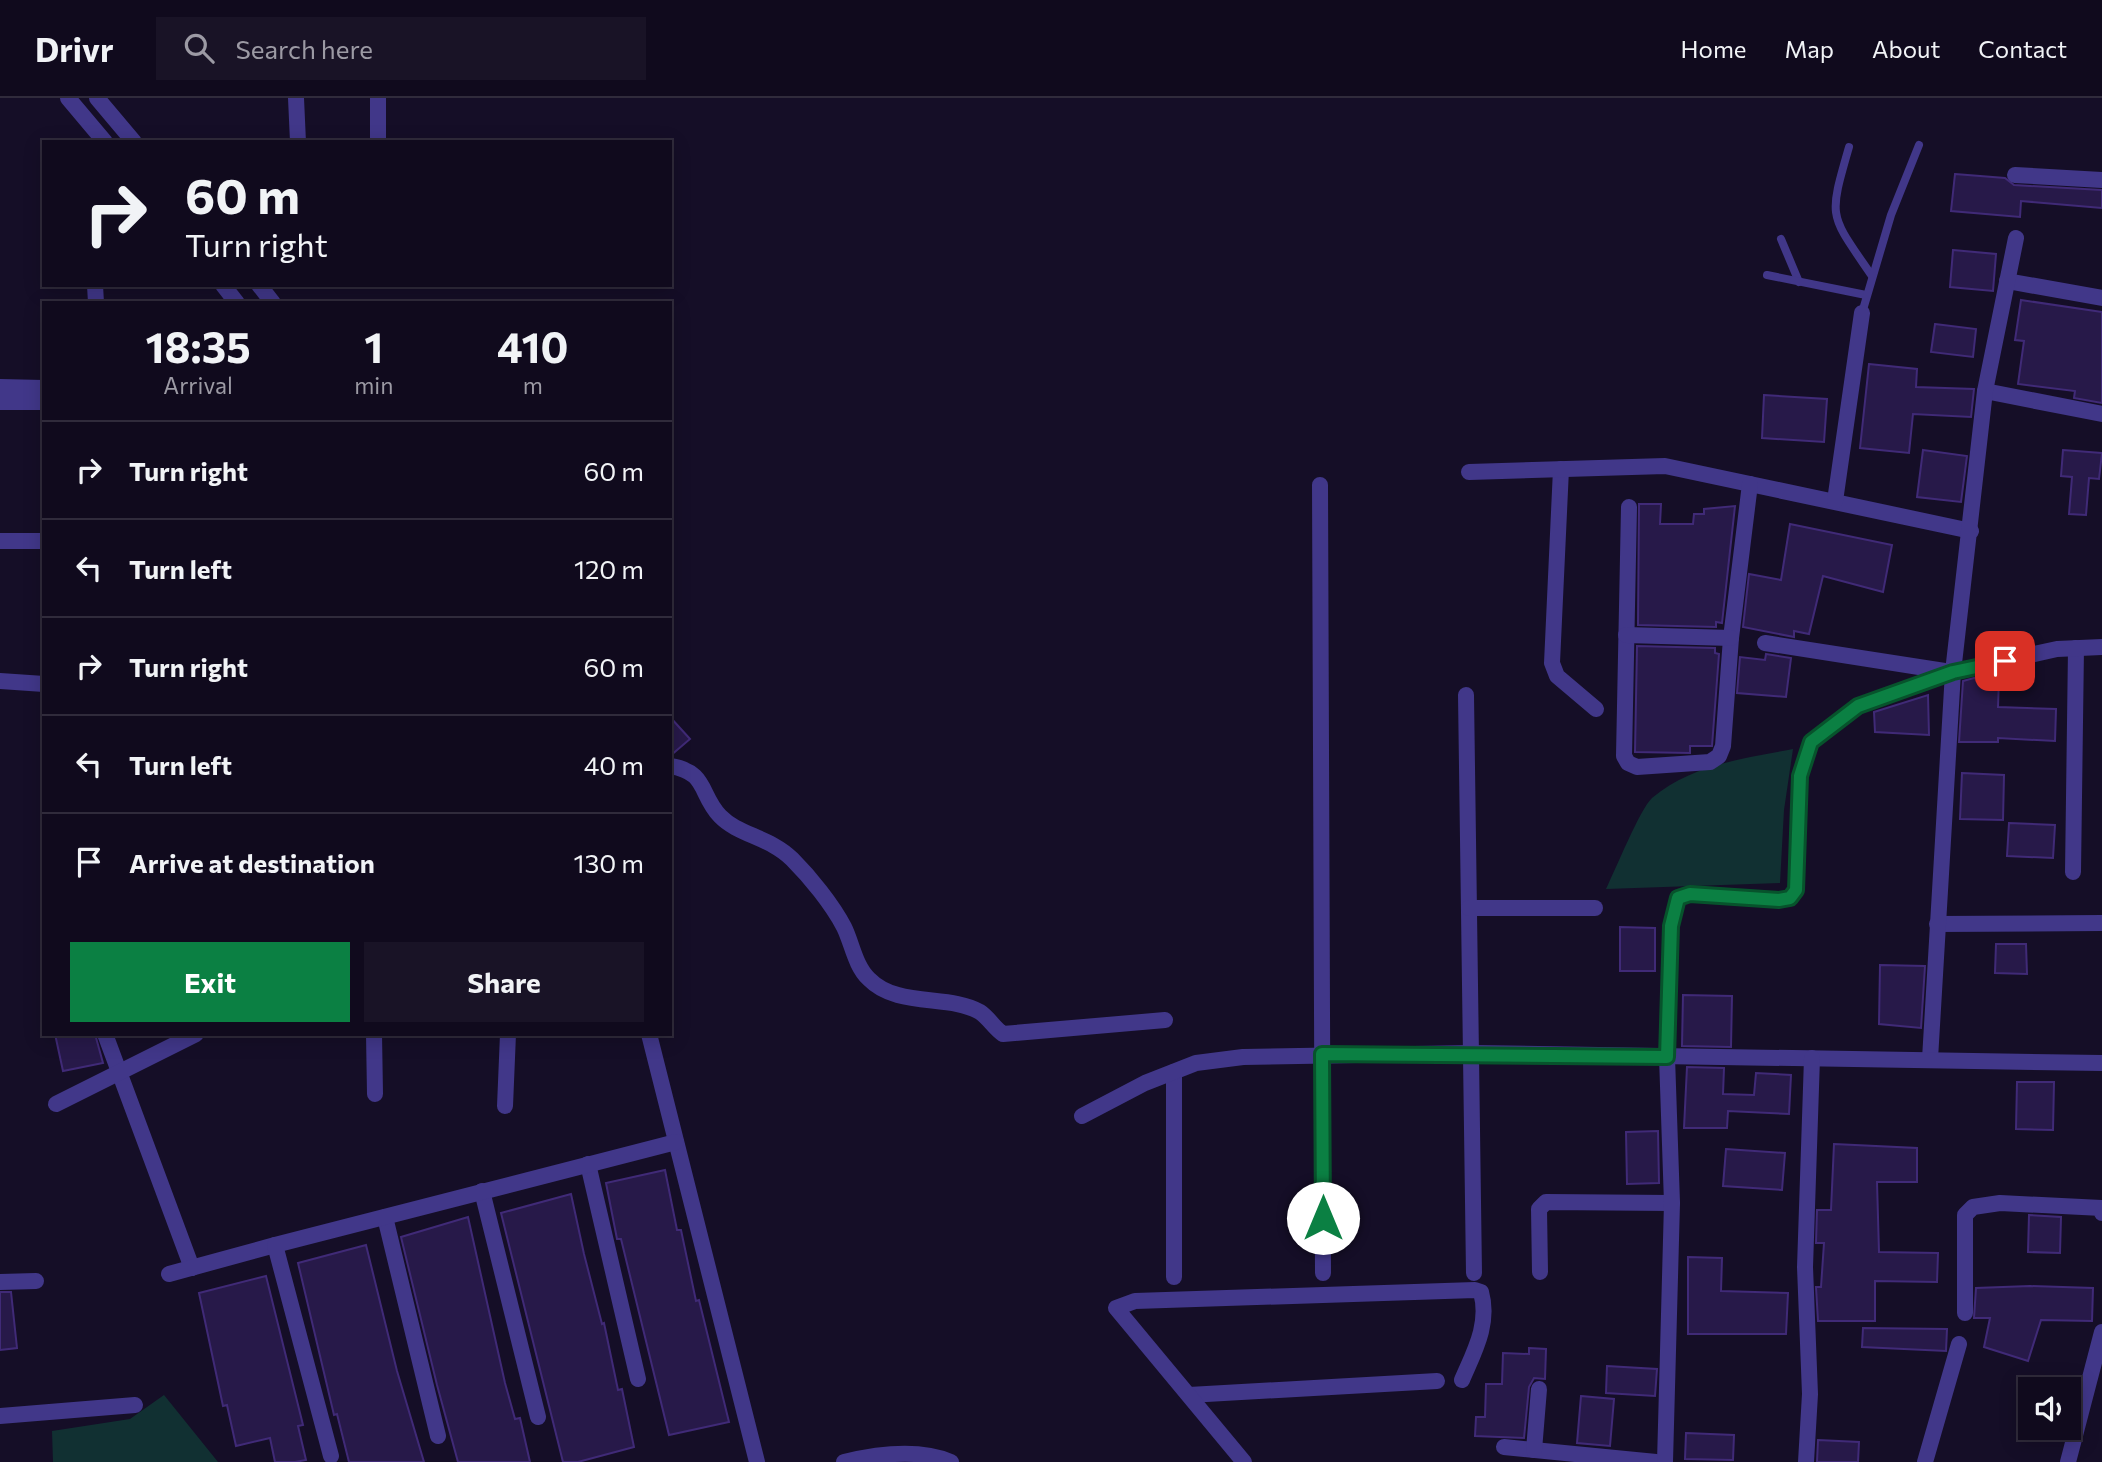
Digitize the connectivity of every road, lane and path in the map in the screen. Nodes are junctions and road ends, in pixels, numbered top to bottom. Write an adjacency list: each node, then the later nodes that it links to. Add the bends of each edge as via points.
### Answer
1 (68, 98): 5 (street)
2 (296, 98): 9 (street)
3 (378, 98): 10 (street)
4 (101, 104): 5 (street); 8 (street)
5 (89, 123): 6 (street); 7 (street)
6 (90, 140)
7 (102, 140)
8 (132, 140)
9 (298, 140)
10 (378, 140)
11 (1919, 145): 18 (lane)
12 (1849, 147): 18 (lane, via 1834,202 1835,220)
13 (2015, 175): 14 (street)
14 (2102, 180)
15 (2016, 238): 19 (street)
16 (1781, 239): 20 (lane)
17 (1767, 275): 20 (lane)
18 (1872, 276): 23 (lane)
19 (2007, 281): 24 (street); 30 (street)
20 (1799, 282): 23 (lane)
21 (224, 287): 25 (street)
22 (261, 287): 26 (street)
23 (1866, 295): 27 (lane)
24 (2102, 298)
25 (235, 301)
26 (271, 301)
27 (1862, 313): 38 (street)
28 (0, 387): 29 (street)
29 (42, 387)
30 (1985, 391): 33 (street); 40 (street)
31 (0, 401): 32 (street)
32 (42, 402)
33 (2102, 414)
34 (1561, 468): 35 (street); 36 (street, via 1665,466); 52 (street, via 1552,663 1558,676)
35 (1469, 472)
36 (1750, 484): 38 (street); 44 (street)
37 (1320, 485): 66 (street)
38 (1835, 501): 40 (street)
39 (1629, 507): 43 (street)
40 (1971, 531): 48 (street)
41 (0, 541): 42 (street)
42 (42, 541)
43 (1626, 635): 44 (street); 44 (street, via 1624,756 1637,767 1710,762 1719,757)
44 (1731, 638)
45 (1765, 643): 48 (street)
46 (2102, 647): 47 (street)
47 (2076, 648): 48 (street); 54 (street)
48 (1953, 672): 57 (street); 67 (street, via 1858,706 1811,742 1800,776 1796,890 1790,898 1690,894 1678,898 1671,926)
49 (0, 681): 50 (street)
50 (42, 684)
51 (1466, 695): 55 (street)
52 (1596, 709)
53 (672, 767): 59 (street, via 693,773 718,815 774,843 793,860 843,925 860,966 876,985 979,1012 1003,1034)
54 (2073, 872)
55 (1469, 908): 56 (street); 65 (street)
56 (1595, 908)
57 (1937, 923): 58 (street); 69 (street)
58 (2102, 923)
59 (1165, 1020)
60 (105, 1036): 72 (street)
61 (192, 1036): 72 (street)
62 (374, 1036): 73 (street)
63 (508, 1036): 75 (street)
64 (650, 1036): 77 (street)
65 (1472, 1053): 66 (street); 67 (street); 87 (street)
66 (1322, 1054): 71 (street, via 1242,1057 1196,1063); 86 (street)
67 (1667, 1057): 68 (street); 80 (street)
68 (1812, 1058): 69 (street); 113 (street, via 1805,1267 1811,1394)
69 (1930, 1059): 70 (street)
70 (2102, 1063)
71 (1174, 1072): 76 (street); 89 (street)
72 (119, 1073): 74 (street); 84 (street)
73 (375, 1094)
74 (56, 1104)
75 (505, 1106)
76 (1082, 1116)
77 (676, 1142): 78 (street); 107 (street)
78 (589, 1164): 79 (street); 95 (street)
79 (482, 1191): 82 (street); 102 (street)
80 (1672, 1203): 85 (street, via 1546,1202 1539,1209); 112 (street)
81 (2102, 1213): 92 (street, via 2102,1208 2000,1203 1973,1207 1965,1215)
82 (385, 1217): 83 (street); 103 (street)
83 (275, 1245): 84 (street); 106 (street)
84 (192, 1268): 88 (street)
85 (1540, 1272)
86 (1323, 1273)
87 (1474, 1273)
88 (169, 1274)
89 (1174, 1277)
90 (36, 1281): 91 (street)
91 (0, 1282)
92 (1965, 1313)
93 (2102, 1332): 115 (street)
94 (1959, 1344): 114 (street)
95 (638, 1379)
96 (1462, 1380): 99 (street, via 1483,1328 1483,1300 1475,1290 1135,1301 1116,1308)
97 (1437, 1381): 99 (street)
98 (1539, 1389): 105 (street)
99 (1189, 1395): 110 (street)
100 (135, 1405): 101 (street)
101 (0, 1416)
102 (538, 1417)
103 (438, 1436)
104 (1504, 1447): 105 (street)
105 (1534, 1450): 111 (street)
106 (331, 1456)
107 (757, 1462)
108 (844, 1462): 109 (street, via 907,1454)
109 (951, 1462)
110 (1244, 1462)
111 (1656, 1462)
112 (1665, 1462)
113 (1805, 1462)
114 (1926, 1462)
115 (2068, 1462)

